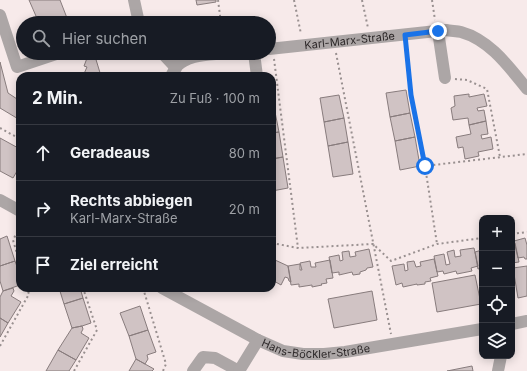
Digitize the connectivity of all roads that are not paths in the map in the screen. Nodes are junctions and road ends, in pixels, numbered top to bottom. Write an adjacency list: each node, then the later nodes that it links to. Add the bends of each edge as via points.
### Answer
1 (134, 0): 3 (street)
2 (0, 15): 6 (street, via 17,67)
3 (135, 16)
4 (438, 31): 5 (street, Karl-Marx-Straße); 12 (street); 13 (street, Karl-Marx-Straße, via 461,32 474,37 507,65)
5 (276, 48)
6 (38, 60)
7 (166, 60): 10 (street)
8 (185, 60): 10 (street)
9 (255, 60): 11 (street)
10 (174, 72)
11 (256, 72)
12 (445, 78)
13 (527, 89)
14 (0, 200): 15 (street)
15 (16, 209)
16 (169, 292): 20 (street, Hans-Böckler-Straße)
17 (527, 321): 18 (street)
18 (515, 323)
19 (479, 330): 20 (street, Hans-Böckler-Straße, via 324,354 282,351)
20 (258, 340): 23 (street)
21 (500, 359): 24 (street)
22 (193, 371): 23 (street, via 203,358 215,358)
23 (239, 371)
24 (498, 371)

